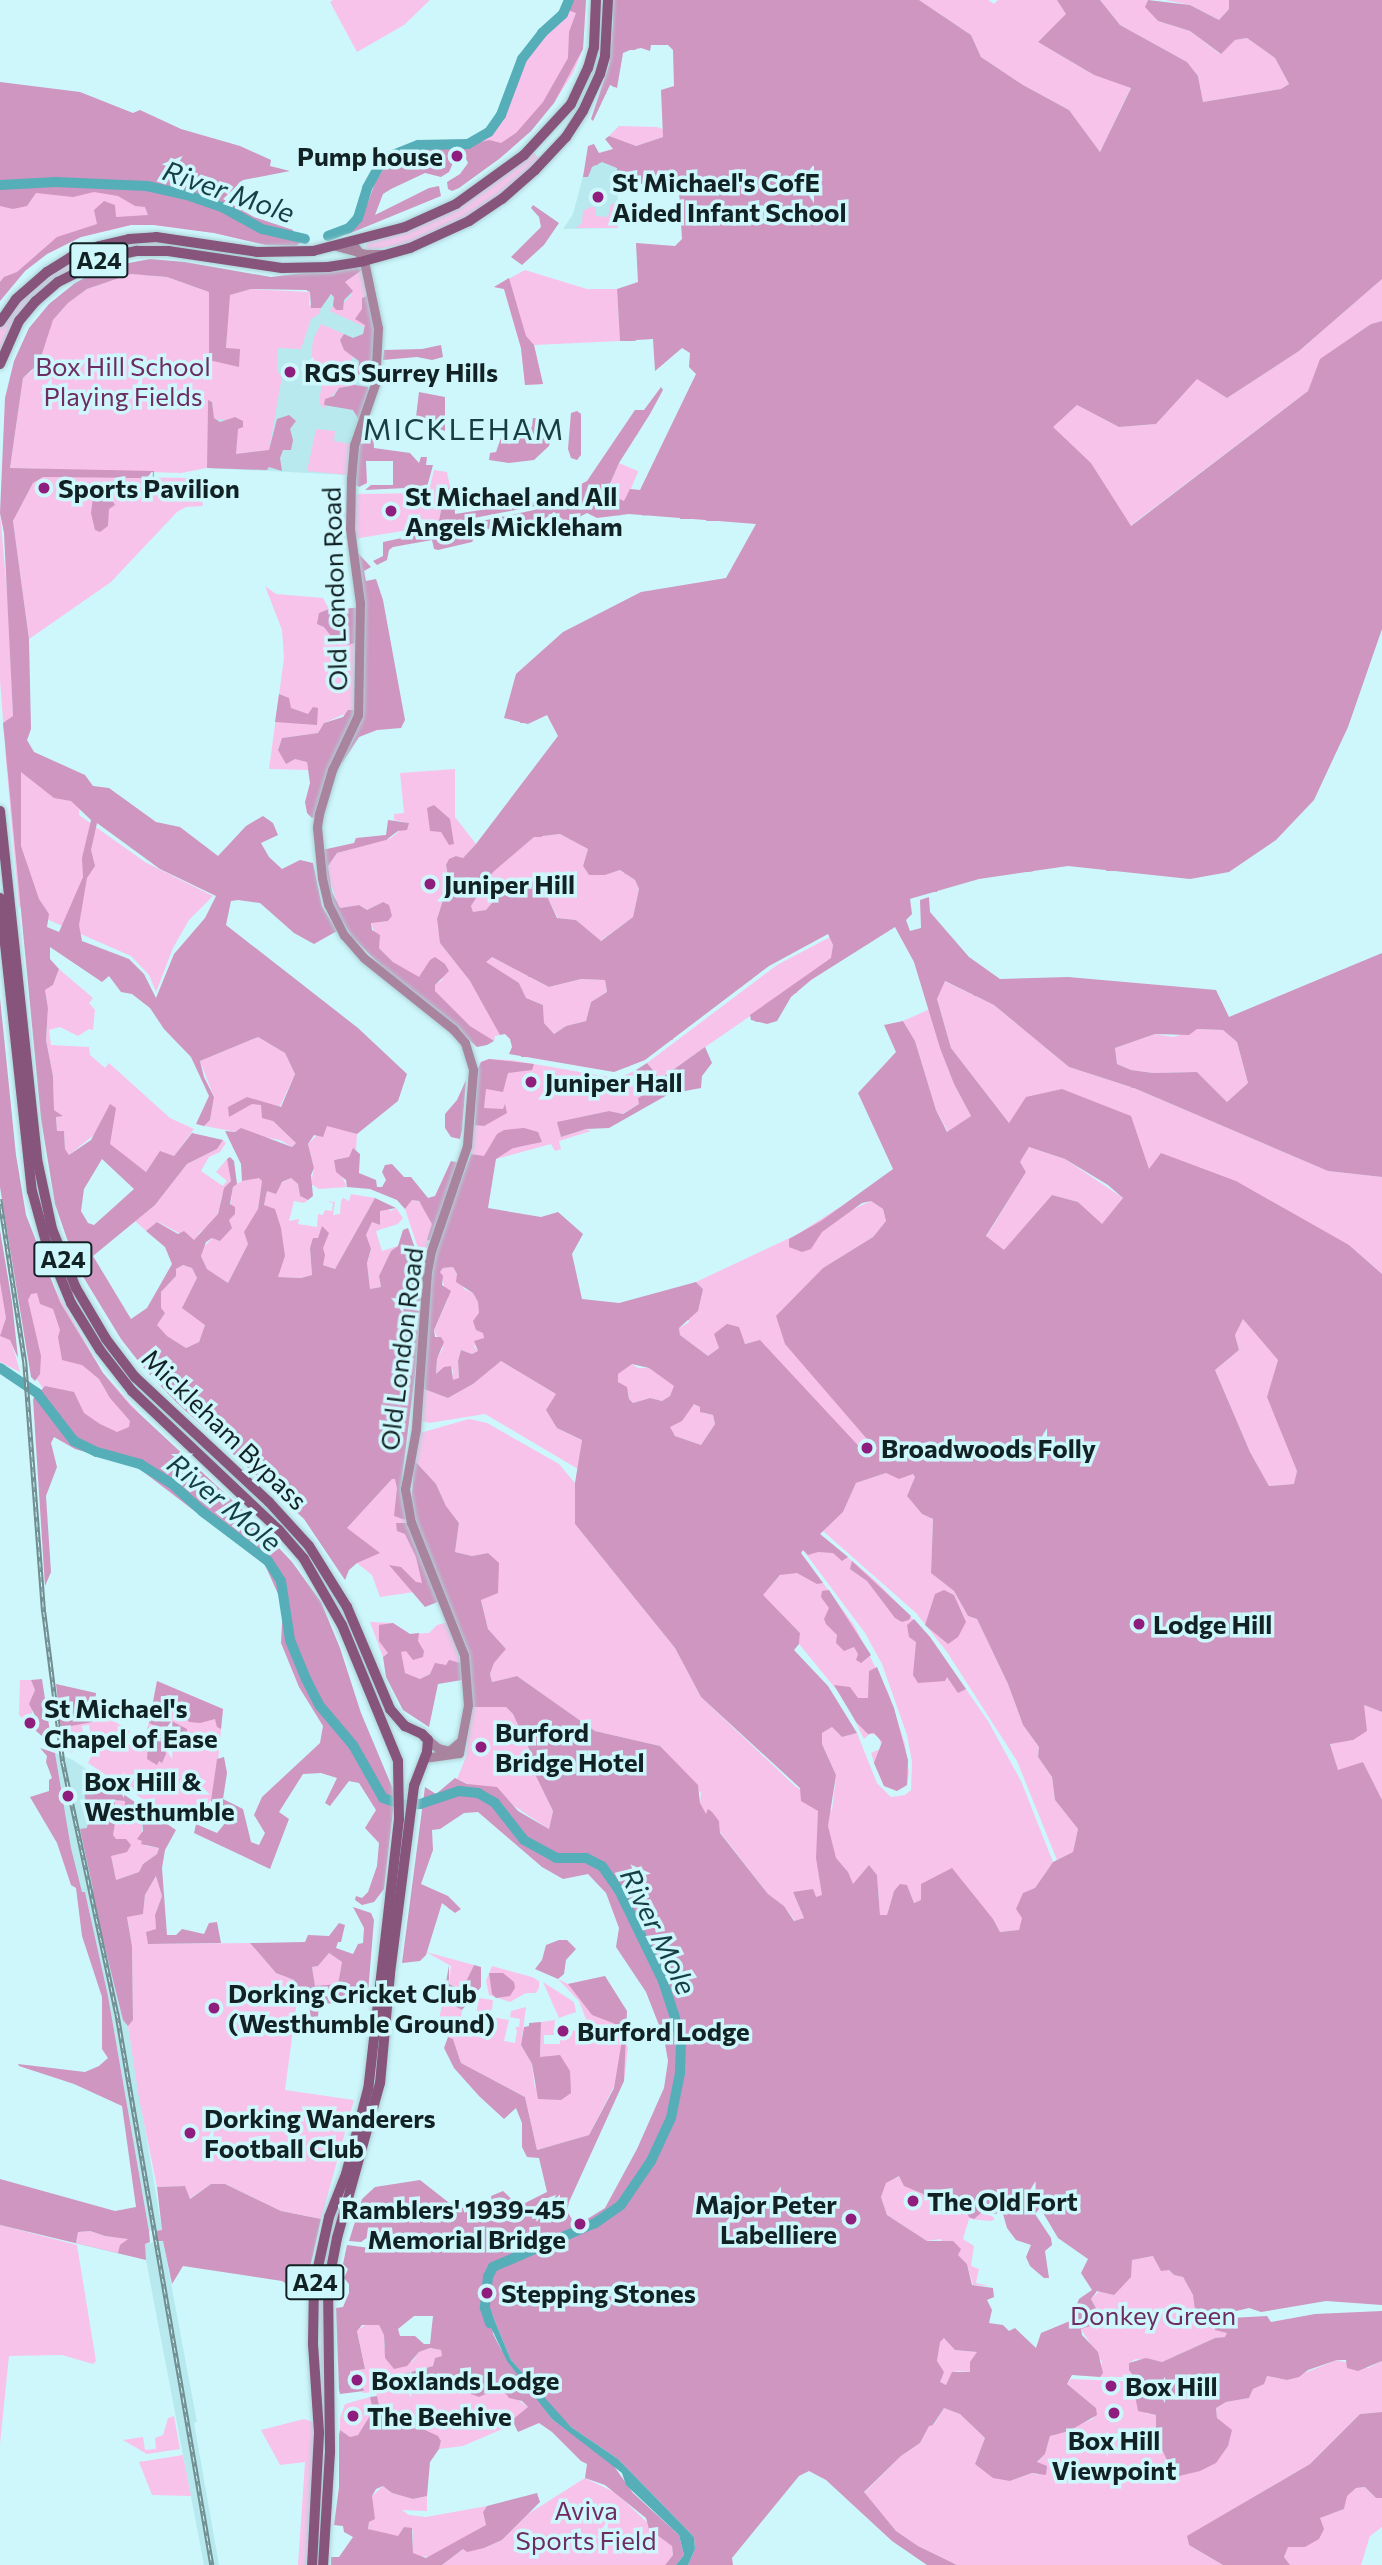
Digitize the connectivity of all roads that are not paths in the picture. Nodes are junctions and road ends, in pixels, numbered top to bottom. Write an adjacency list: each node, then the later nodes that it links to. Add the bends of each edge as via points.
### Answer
1 (596, 0): 3 (highway, A24, via 594,47 580,87 534,146 456,204 405,227)
2 (608, 0): 5 (highway, A24, via 608,35 600,74 566,136 502,199 451,230 391,254)
3 (352, 242): 4 (highway, A24); 5 (main road, Old London Road)
4 (336, 246): 5 (main road); 6 (highway, A24, via 283,254 156,237 114,242 71,257 47,272 16,299)
5 (362, 257): 7 (highway, A24, via 328,267 282,268 168,251 108,257 58,282 36,301 19,321); 12 (main road, Old London Road, via 379,328 375,384 354,445 351,478 350,529 360,603 358,716 332,770 317,827 324,891 344,935 364,958 453,1030 465,1043 473,1070 467,1146 430,1251 416,1429 405,1489 411,1522 464,1655 468,1694)
6 (0, 322)
7 (0, 364)
8 (0, 811): 10 (highway, Mickleham Bypass / A24, via 37,1159 47,1211 69,1271 96,1323 135,1377 269,1502 309,1546 347,1607 390,1709)
9 (0, 898): 13 (highway, Mickleham Bypass / A24, via 32,1191 46,1242 71,1303 132,1391 304,1559 334,1608)
10 (413, 1731): 11 (highway); 13 (highway, via 403,1734)
11 (428, 1740): 12 (main road, via 449,1751); 14 (highway)
12 (462, 1741): 14 (main road, via 456,1755)
13 (394, 1747): 15 (highway)
14 (424, 1760): 15 (highway, via 414,1764); 16 (highway, A24)
15 (398, 1761): 16 (highway, A24)
16 (407, 1795): 17 (highway, A24)
17 (404, 1820): 18 (highway, A24, via 368,2089 346,2174 329,2217 314,2285 319,2433); 19 (highway, A24, via 380,2083 328,2285 330,2452)
18 (312, 2565)
19 (323, 2565)

